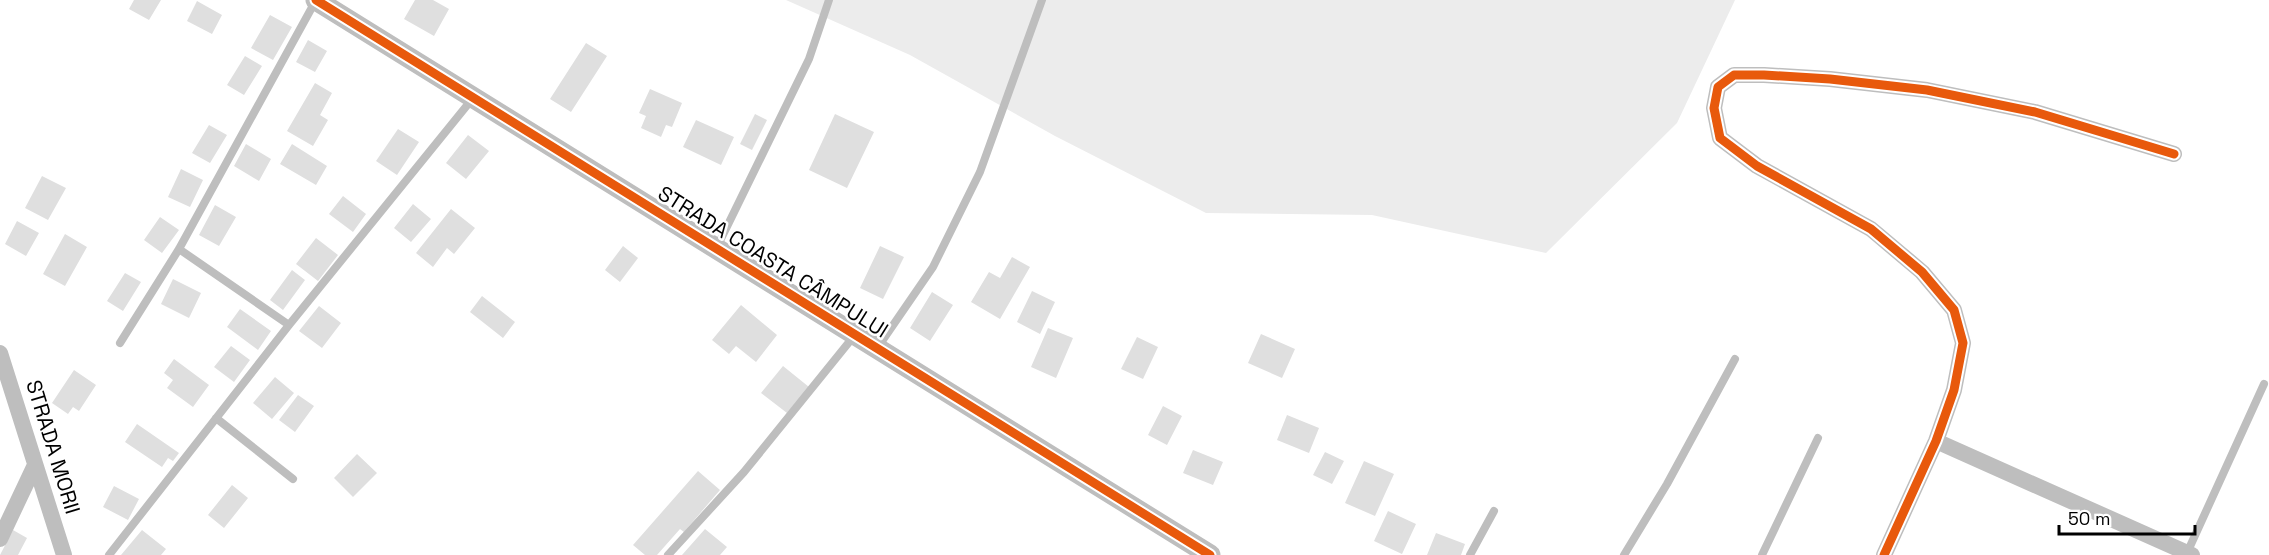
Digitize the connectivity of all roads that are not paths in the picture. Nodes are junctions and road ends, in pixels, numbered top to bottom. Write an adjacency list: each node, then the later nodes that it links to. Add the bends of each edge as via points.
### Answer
1 (316, 0): 4 (street, STRADA COASTA CÂMPULUI); 7 (lane)
2 (829, 0): 6 (lane, via 808,59)
3 (1042, 0): 11 (lane, via 980,172 933,267)
4 (473, 98): 6 (street, STRADA COASTA CÂMPULUI); 8 (lane)
5 (2174, 154): 17 (street, via 2036,112 1928,90 1764,75 1734,75 1718,87 1714,108 1720,138 1757,166 1871,229 1922,272 1954,310 1963,343 1954,390)
6 (717, 248): 9 (street, STRADA COASTA CÂMPULUI)
7 (179, 249): 8 (lane); 10 (lane)
8 (289, 325): 15 (lane)
9 (856, 334): 11 (street, STRADA COASTA CÂMPULUI); 25 (lane, via 744,472)
10 (120, 343)
11 (878, 348): 26 (street, STRADA COASTA CÂMPULUI)
12 (0, 353): 18 (street, STRADA MORII)
13 (1735, 359): 28 (lane)
14 (2264, 384): 22 (lane)
15 (216, 418): 19 (lane); 24 (lane)
16 (1818, 438): 29 (lane)
17 (1936, 441): 22 (street); 30 (street)
18 (35, 465): 21 (street); 23 (street, STRADA MORII)
19 (293, 479)
20 (1494, 511): 27 (lane)
21 (0, 539)
22 (2189, 554)
23 (64, 555)
24 (109, 555)
25 (668, 555)
26 (1210, 555)
27 (1470, 555)
28 (1624, 555)
29 (1762, 555)
30 (1884, 555)

